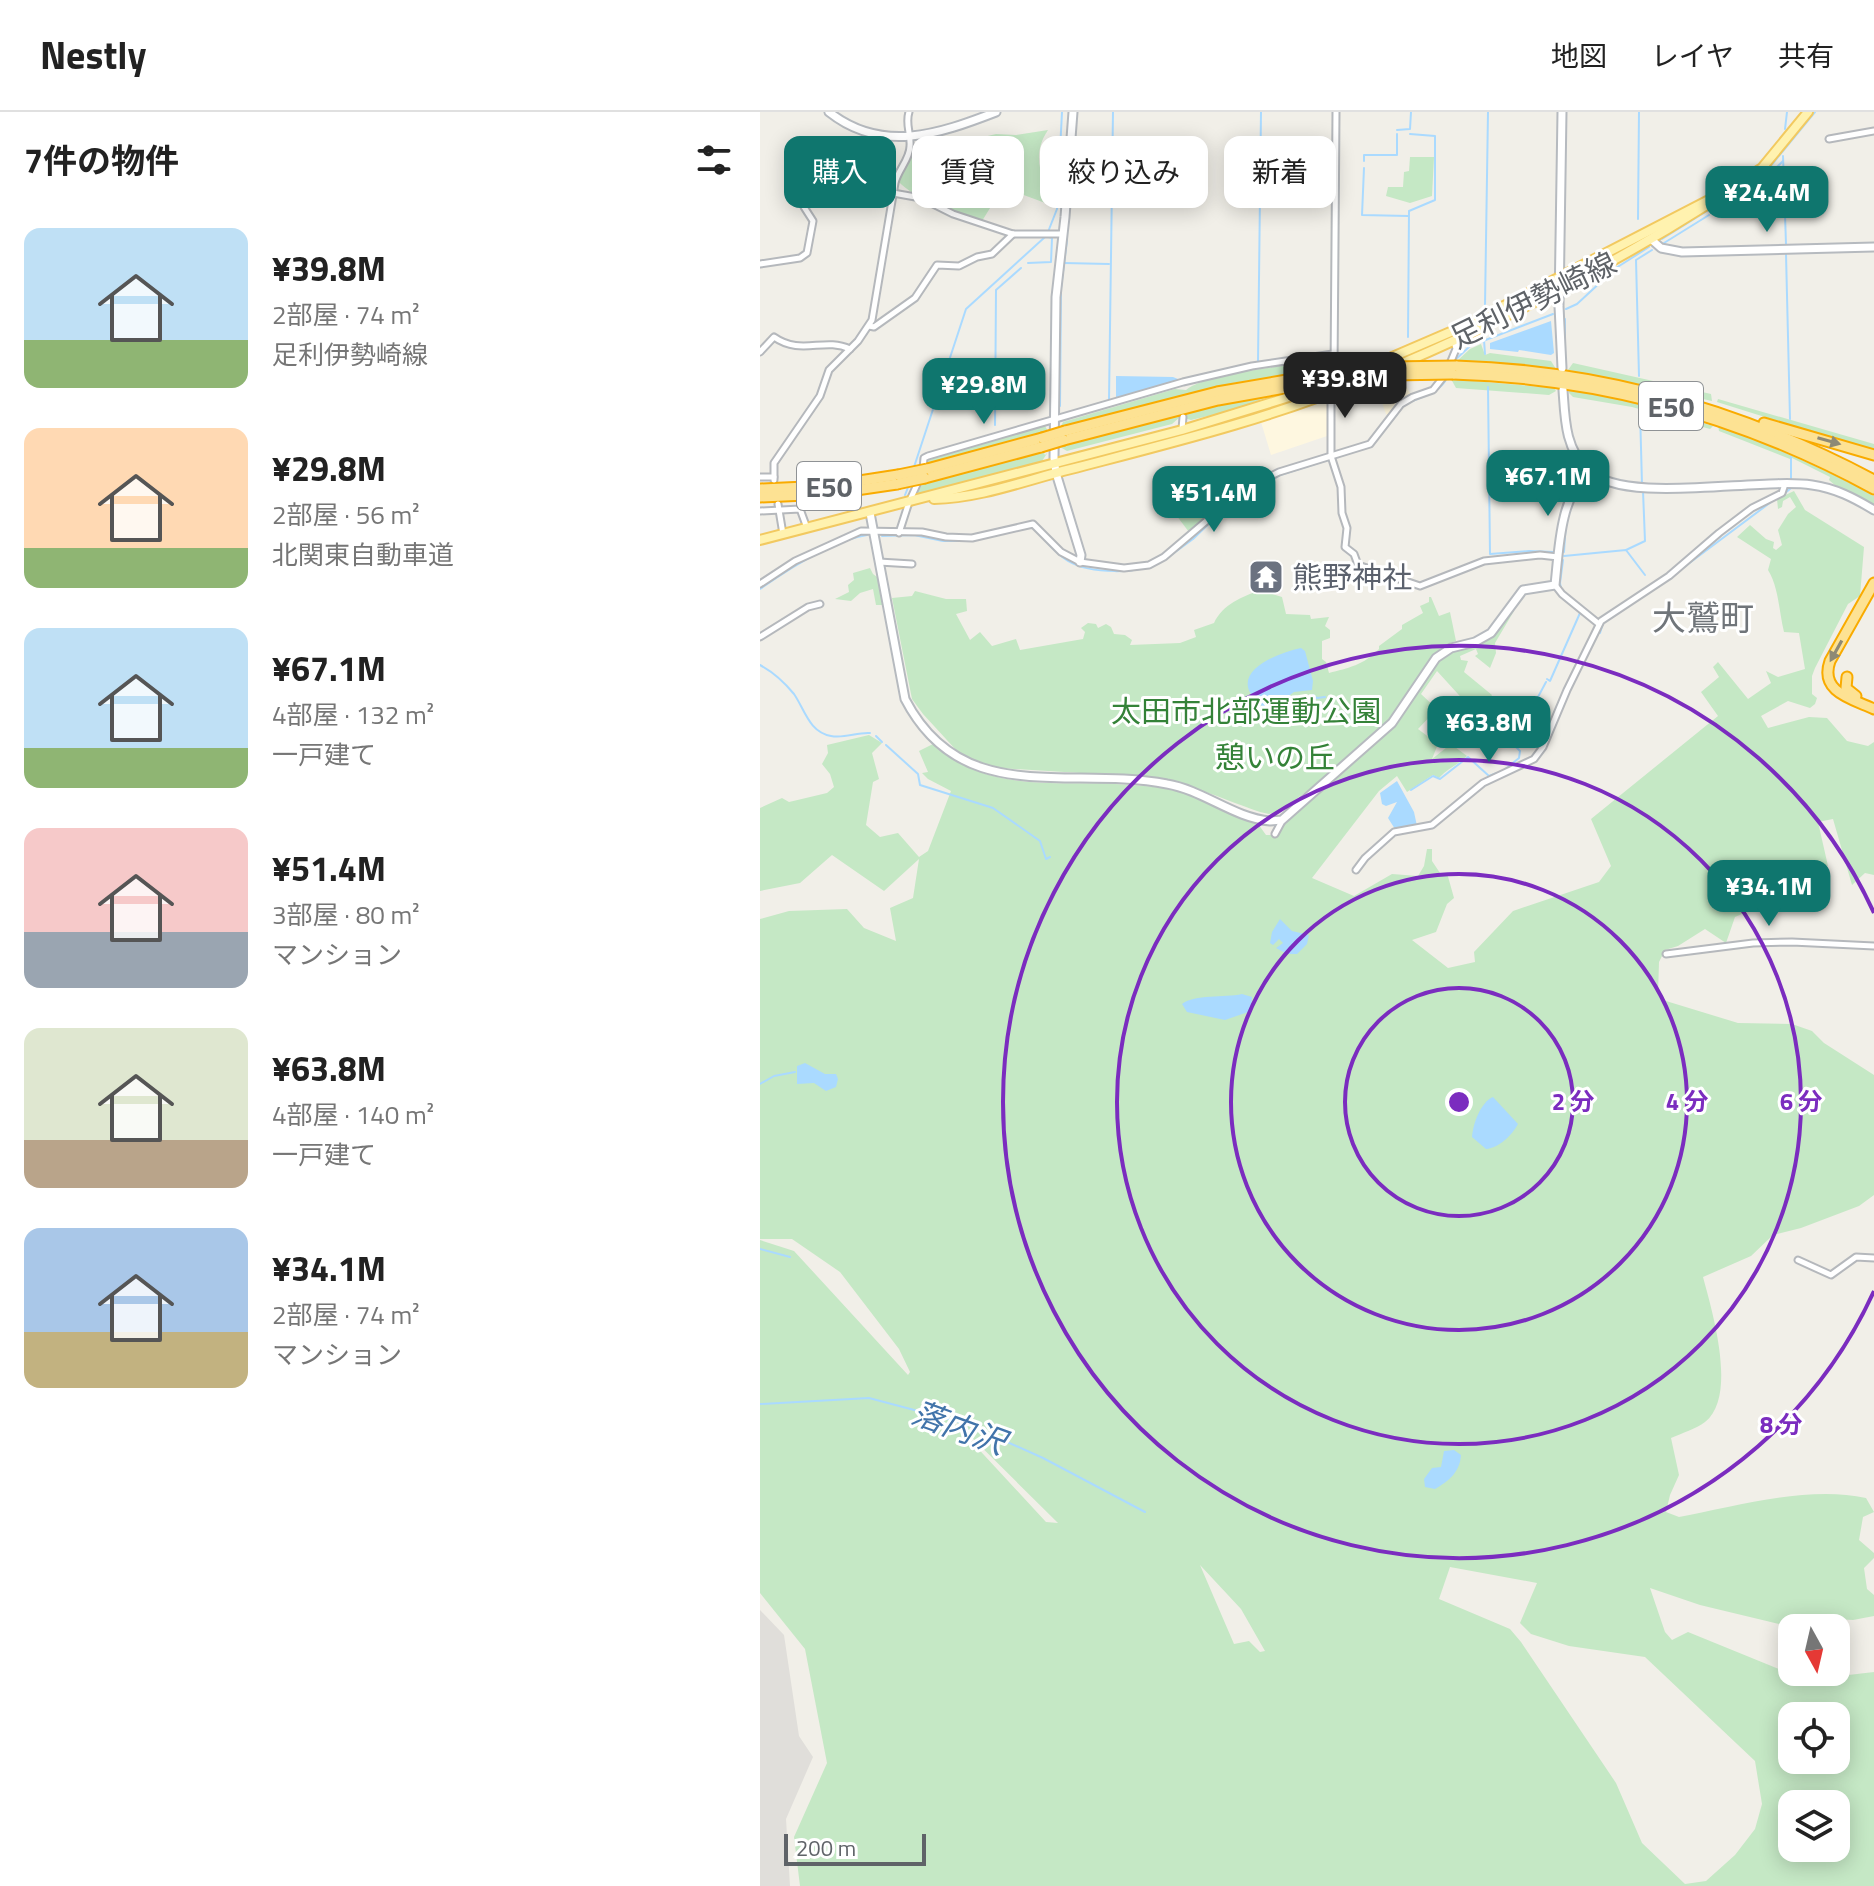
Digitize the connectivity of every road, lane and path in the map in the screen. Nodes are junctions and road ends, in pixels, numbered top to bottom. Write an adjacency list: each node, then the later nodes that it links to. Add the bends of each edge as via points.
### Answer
1 (829, 112): 9 (street, via 856,129)
2 (909, 112): 9 (street)
3 (996, 112): 9 (street)
4 (1073, 112): 18 (street)
5 (1336, 112): 29 (street)
6 (1562, 112): 23 (street)
7 (1808, 112): 12 (main road, 足利伊勢崎線, via 1768,162)
8 (1874, 131): 10 (street)
9 (910, 137): 11 (street, via 910,151)
10 (1829, 139)
11 (896, 180)
12 (1730, 189): 16 (main road, 足利伊勢崎線); 19 (main road, 足利伊勢崎線)
13 (896, 195): 17 (street, via 921,198)
14 (806, 208): 22 (street, via 813,221 806,255)
15 (890, 208): 25 (street)
16 (1654, 227): 19 (main road); 20 (main road, 足利伊勢崎線)
17 (1013, 234): 18 (street); 25 (street, via 992,254 959,266 937,265 915,298)
18 (1064, 234): 38 (street, via 1056,297)
19 (1652, 240): 20 (main road, via 1643,237); 21 (street, via 1661,248 1682,252); 24 (main road, 足利伊勢崎線)
20 (1622, 245): 23 (main road, 足利伊勢崎線)
21 (1874, 247)
22 (760, 264)
23 (1560, 278): 24 (street); 33 (main road, 足利伊勢崎線)
24 (1559, 289): 26 (main road, 足利伊勢崎線); 30 (street)
25 (869, 326): 27 (street)
26 (1454, 341): 33 (main road, 足利伊勢崎線); 42 (street, via 1455,352 1440,385 1401,404 1370,444)
27 (850, 349): 28 (street, via 788,345 774,337); 45 (street, via 826,374 820,396 774,463 774,478)
28 (760, 352)
29 (1333, 354): 32 (street); 33 (street)
30 (1562, 368)
31 (1455, 370): 36 (highway, E50, via 1526,370 1576,377); 40 (highway, E50, bridge, via 1313,383); 40 (highway, E50, bridge, via 1389,367 1327,373 1217,392); 50 (highway, E50, via 1557,382 1663,404 1771,440)
32 (1183, 382): 34 (street); 38 (street)
33 (1331, 388): 39 (main road, 足利伊勢崎線); 42 (street); 43 (main road, 足利伊勢崎線, via 1212,432)
34 (1183, 390)
35 (1563, 390): 44 (street, via 1568,439)
36 (1699, 406): 41 (highway, one-way to 41); 47 (highway, E50, via 1773,432)
37 (1183, 417): 39 (street)
38 (1054, 420): 43 (street); 52 (street, via 924,458)
39 (1182, 430): 43 (main road, 足利伊勢崎線)
40 (1064, 436): 46 (highway, E50, bridge)
41 (1874, 455)
42 (1331, 456): 62 (street, via 1341,487 1345,547 1361,567 1420,586 1484,561); 64 (street, via 1263,480 1149,565)
43 (1055, 468): 52 (main road, 足利伊勢崎線); 64 (street)
44 (1588, 471): 48 (street, via 1632,487); 62 (street, via 1564,513)
45 (760, 477)
46 (898, 480): 49 (highway, E50); 51 (highway, E50, via 829,494)
47 (1874, 480)
48 (1785, 484): 54 (street, via 1832,489); 70 (street, via 1782,493 1741,516 1669,576)
49 (760, 489)
50 (1874, 489)
51 (760, 497)
52 (909, 502): 56 (main road, 足利伊勢崎線); 59 (street)
53 (779, 507): 55 (street); 57 (street, via 801,510); 60 (street)
54 (1874, 510)
55 (760, 511)
56 (870, 513): 57 (main road, 足利伊勢崎線); 58 (street)
57 (807, 528): 60 (main road, 足利伊勢崎線)
58 (873, 531): 59 (street); 63 (street); 67 (street, via 853,533)
59 (899, 533): 64 (street, via 972,538 1033,524)
60 (783, 534): 61 (main road, 足利伊勢崎線)
61 (760, 540)
62 (1559, 557): 68 (street)
63 (879, 562): 65 (street); 74 (street, via 905,699 954,756 1014,775 1171,784 1265,820)
64 (1080, 562)
65 (912, 564)
66 (1874, 583): 73 (highway, one-way to 73, via 1827,672 1838,693)
67 (760, 584)
68 (1555, 585): 70 (street); 74 (street, via 1523,590 1491,633 1436,658 1392,723)
69 (820, 604): 71 (street)
70 (1599, 624): 76 (street, via 1536,758 1483,783 1432,825 1394,832)
71 (760, 637)
72 (1847, 677): 73 (highway, via 1848,692)
73 (1874, 706)
74 (1282, 820): 75 (street)
75 (1275, 834)
76 (1356, 870)
77 (1874, 946): 78 (street, via 1766,942)
78 (1666, 954)
79 (1874, 1258): 80 (street, via 1856,1257 1831,1275)
80 (1798, 1260)

